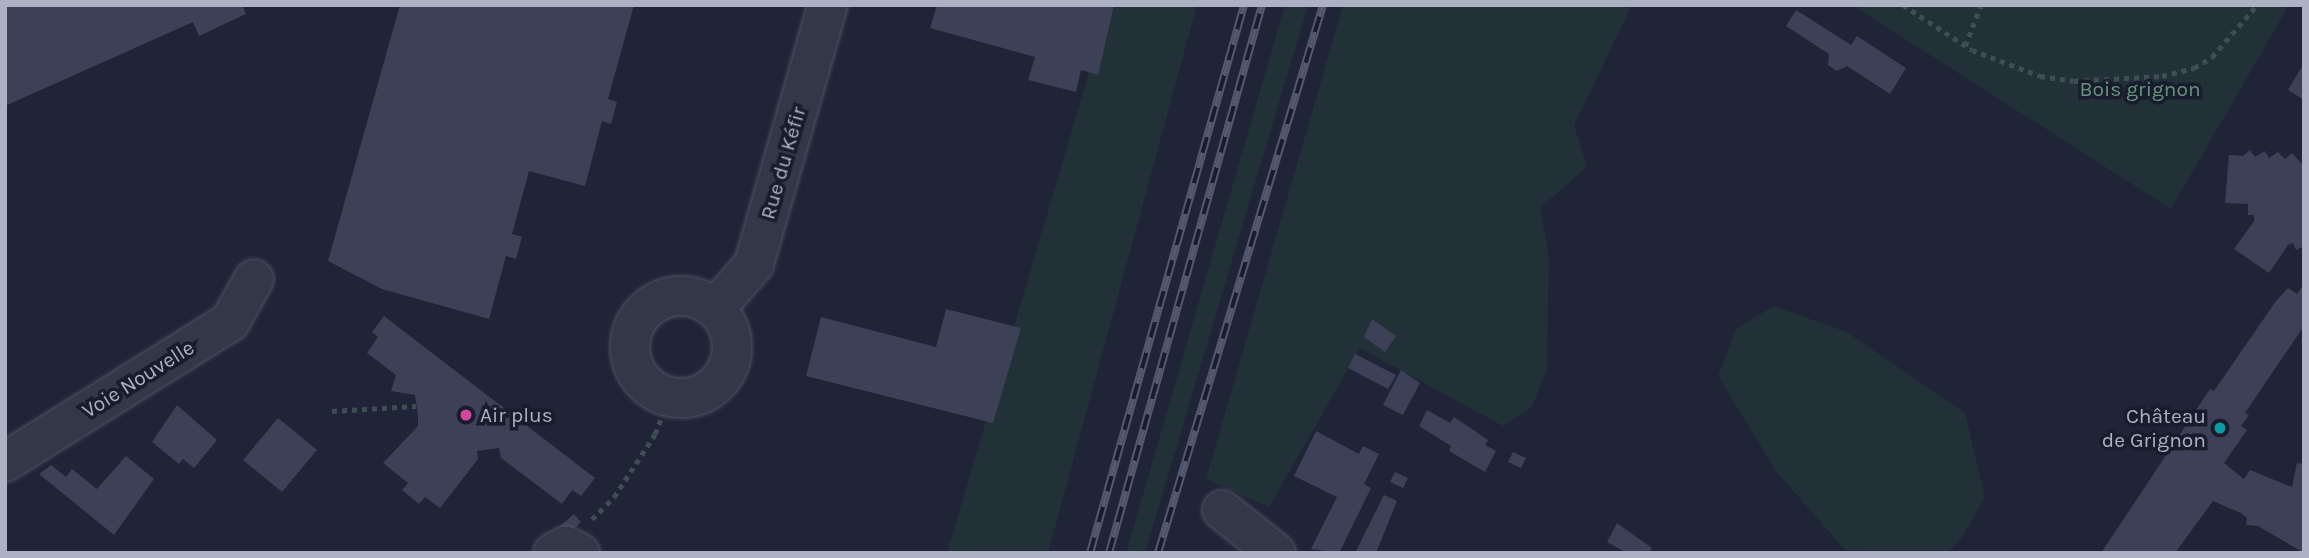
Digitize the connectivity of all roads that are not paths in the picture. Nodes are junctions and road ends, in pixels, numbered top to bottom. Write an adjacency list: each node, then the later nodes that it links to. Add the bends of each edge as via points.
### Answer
1 (828, 5): 3 (street, Rue du Kéfir, via 754,264)
2 (254, 279): 4 (street, Voie Nouvelle, via 230,322)
3 (715, 309): 3 (street, via 731,336 728,368 707,392 693,398 668,397 647,386 636,374 629,342 648,308 669,297 701,300)
4 (5, 462)
5 (1222, 510): 6 (street)
6 (1276, 553)

